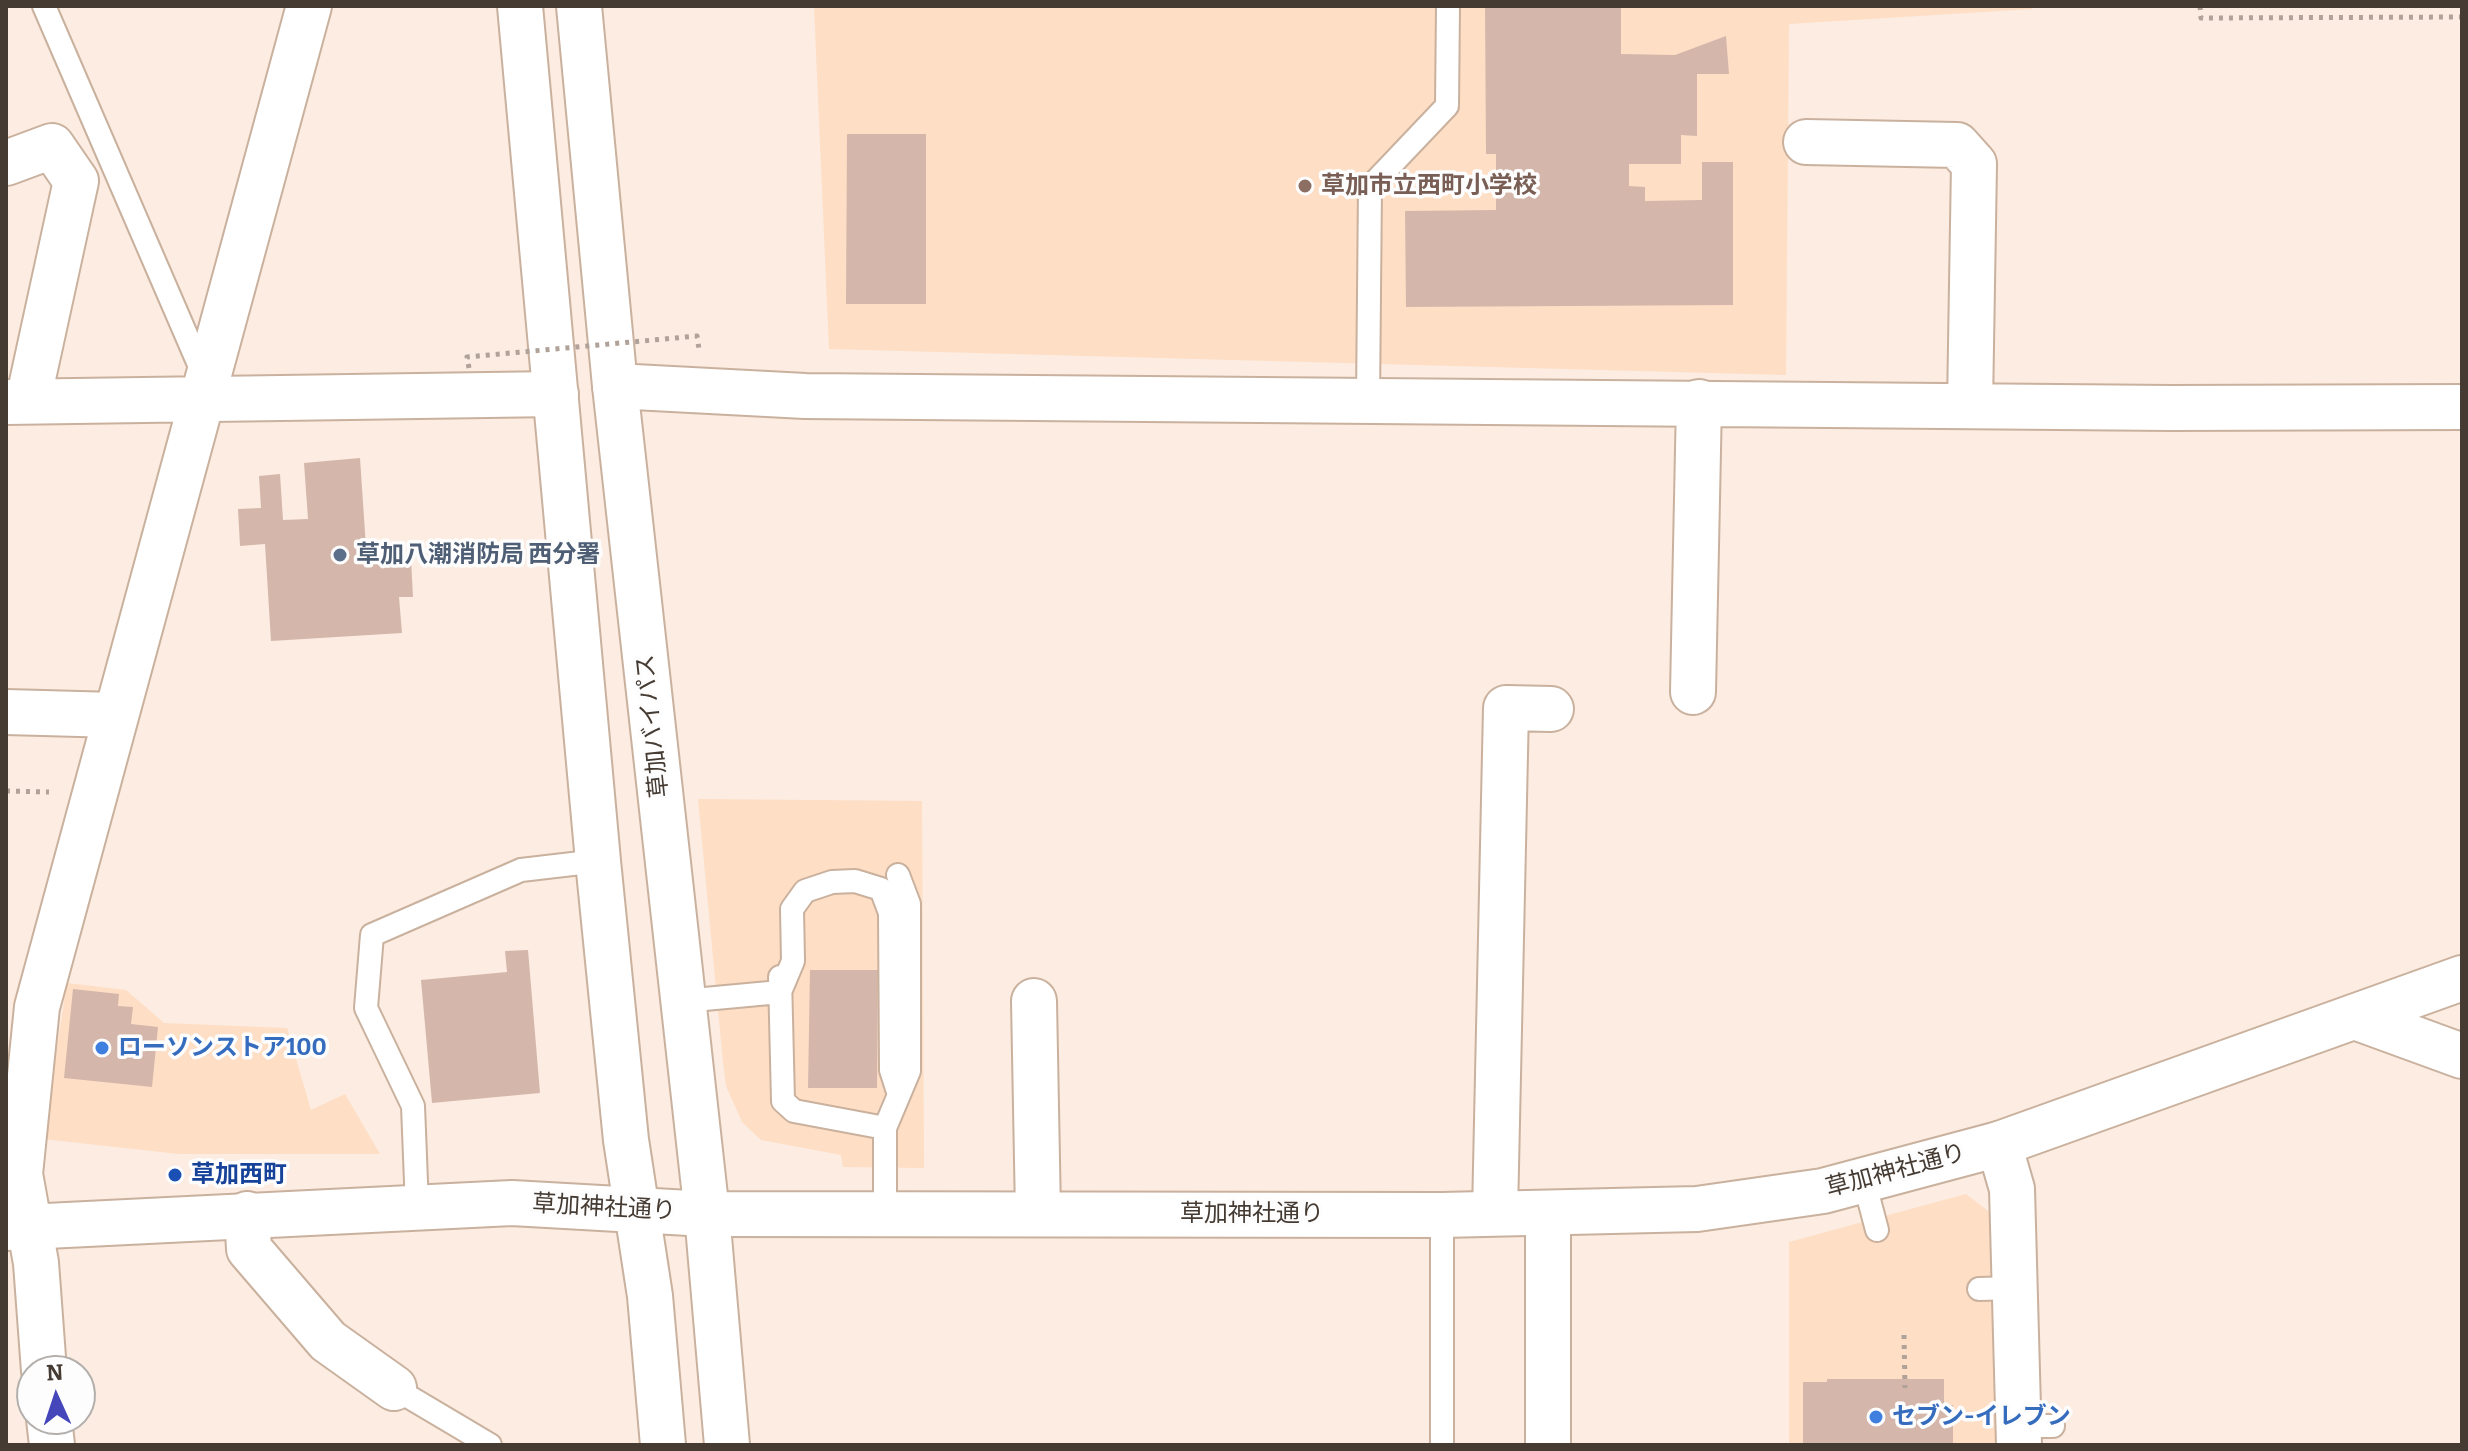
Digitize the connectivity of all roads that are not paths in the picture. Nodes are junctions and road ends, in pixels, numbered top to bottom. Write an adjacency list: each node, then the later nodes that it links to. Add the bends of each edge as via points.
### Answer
1 (44, 6): 9 (lane)
2 (309, 6): 9 (main road)
3 (520, 6): 10 (main road)
4 (579, 6): 8 (main road, 草加バイパス)
5 (1448, 6): 11 (lane, via 1447,106 1370,187)
6 (1806, 142): 14 (main road, via 1957,145 1974,164)
7 (6, 163): 12 (main road, via 52,146 76,181)
8 (615, 386): 11 (main road, via 805,396); 25 (main road, 草加バイパス)
9 (203, 392): 10 (main road); 12 (main road); 19 (main road)
10 (556, 394): 20 (main road)
11 (1368, 400): 13 (main road)
12 (17, 402)
13 (1699, 402): 14 (main road); 16 (main road)
14 (1970, 406): 15 (main road)
15 (2462, 407)
16 (1693, 692)
17 (1551, 709): 38 (main road, via 1506,708)
18 (6, 712): 19 (main road)
19 (116, 715): 32 (main road, via 37,1007)
20 (598, 861): 34 (lane, via 521,870 372,935 366,1008 413,1106); 35 (main road)
21 (898, 875): 29 (lane, via 909,904 911,1003 909,1071)
22 (779, 955): 24 (lane)
23 (2462, 978): 27 (main road, 草加神社通り)
24 (780, 992): 25 (lane); 29 (lane, via 793,961 792,909 805,891 855,881 881,889 890,913 891,1070); 30 (lane, via 783,1101 794,1111)
25 (683, 1001): 41 (main road, 草加バイパス)
26 (1034, 1001): 37 (main road)
27 (2355, 1017): 28 (main road); 31 (main road, 草加神社通り)
28 (2462, 1056)
29 (899, 1095): 30 (lane)
30 (885, 1128): 36 (lane)
31 (1999, 1144): 33 (main road, 草加神社通り); 47 (main road, via 2012,1189 1997,1288)
32 (13, 1171): 43 (main road)
33 (1864, 1181): 39 (main road, 草加神社通り, via 1697,1209); 44 (lane)
34 (417, 1207): 35 (main road, 草加神社通り); 40 (main road, 草加神社通り)
35 (636, 1207): 41 (main road, 草加神社通り); 49 (main road)
36 (885, 1212): 37 (main road, 草加神社通り); 41 (main road, 草加神社通り)
37 (1038, 1213): 42 (main road, 草加神社通り)
38 (1495, 1213): 39 (main road, 草加神社通り); 42 (main road, 草加神社通り)
39 (1548, 1213): 52 (main road)
40 (247, 1214): 43 (main road, 草加神社通り); 46 (main road, via 249,1249 328,1341)
41 (707, 1214): 50 (main road, 草加バイパス)
42 (1442, 1215): 51 (lane)
43 (17, 1228): 45 (main road, via 36,1263)
44 (1877, 1230)
45 (30, 1347)
46 (394, 1388): 48 (lane)
47 (2030, 1432)
48 (490, 1445)
49 (663, 1445)
50 (727, 1445)
51 (1442, 1445)
52 (1548, 1445)

